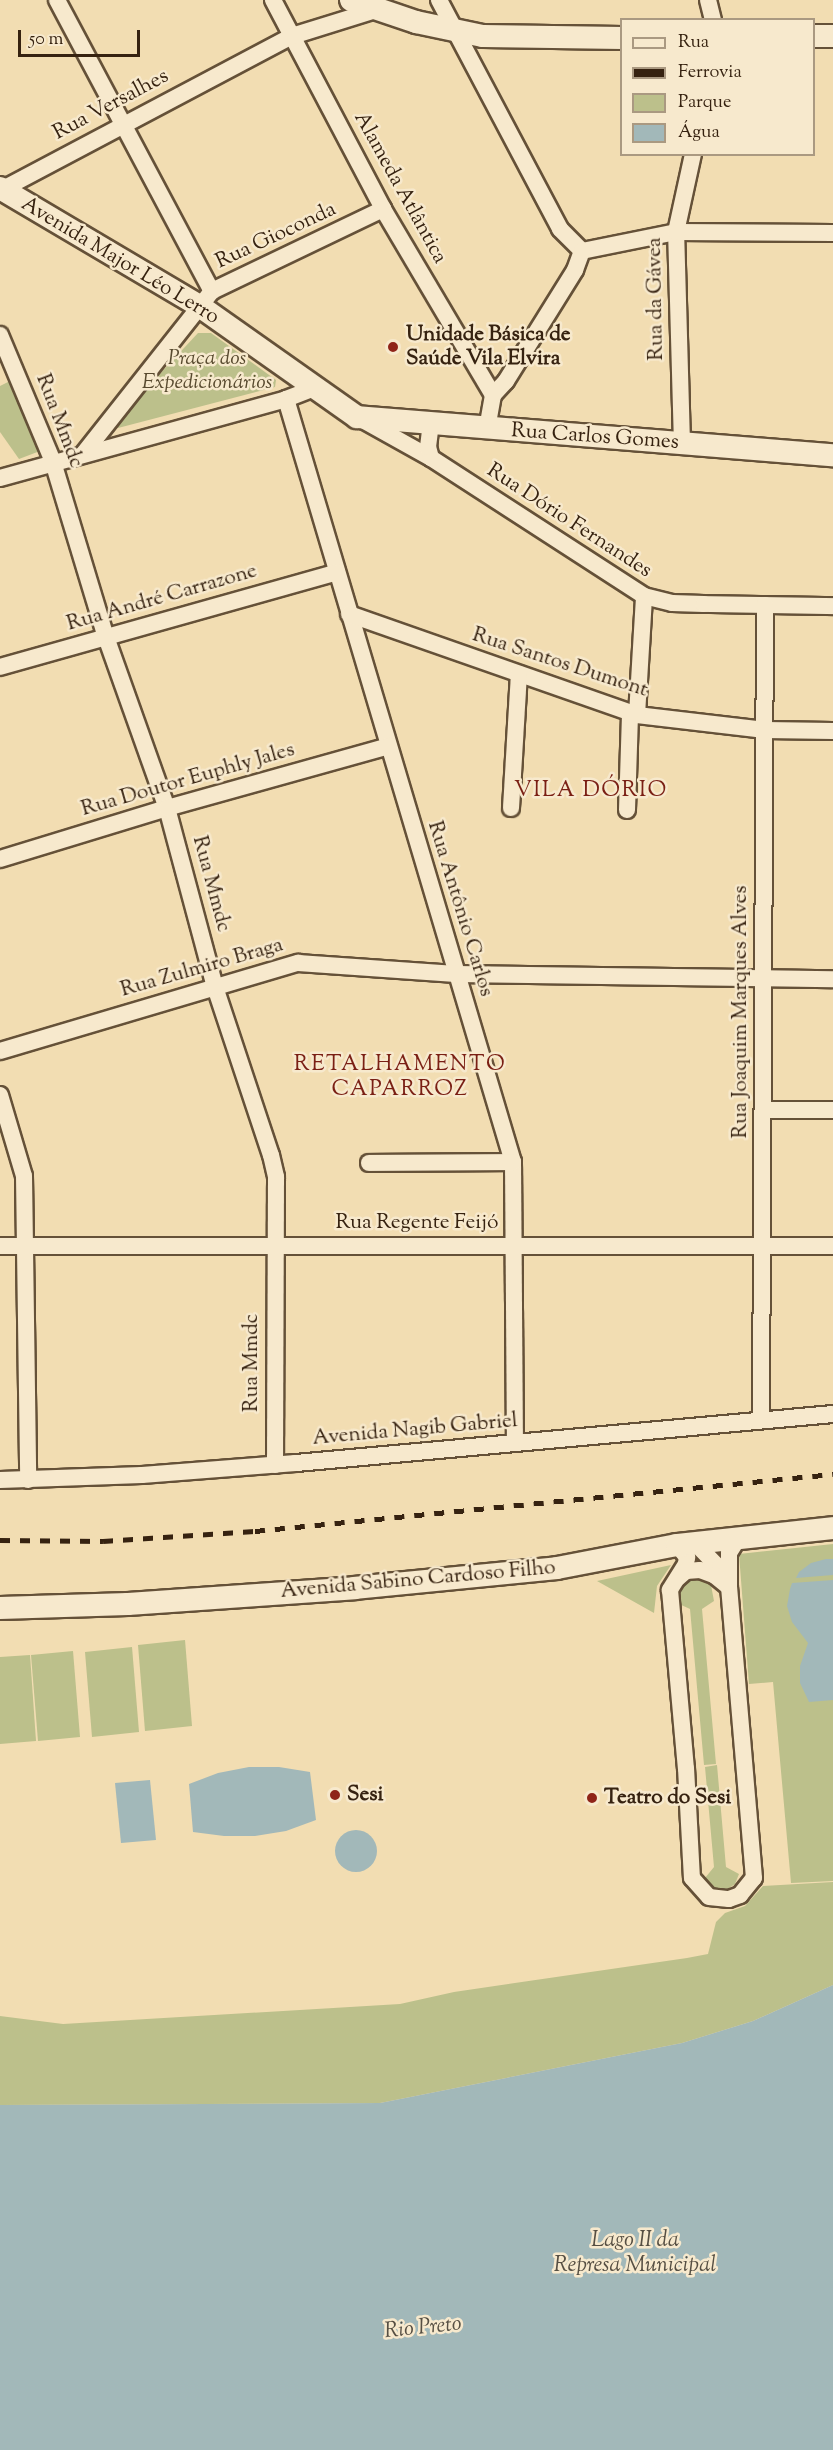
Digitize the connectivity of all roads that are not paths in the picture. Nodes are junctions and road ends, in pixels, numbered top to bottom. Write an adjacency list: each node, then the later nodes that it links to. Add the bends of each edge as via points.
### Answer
1 (57, 0): 13 (street)
2 (273, 0): 9 (street, Alameda Atlântica)
3 (351, 0): 6 (street)
4 (438, 0): 8 (street)
5 (708, 0): 7 (street)
6 (376, 10): 8 (street); 9 (street, Rua Versalhes)
7 (712, 18)
8 (454, 31): 12 (street, via 519,38); 19 (street, via 560,229)
9 (292, 36): 13 (street, Rua Versalhes); 16 (street, Alameda Atlântica)
10 (815, 36): 11 (street)
11 (833, 36)
12 (620, 38)
13 (121, 125): 15 (street, Rua Versalhes); 20 (street, via 192,248)
14 (693, 156): 17 (street, Rua da Gávea)
15 (1, 189): 20 (street, Avenida Major Léo Lerro)
16 (383, 210): 20 (street, Rua Gioconda); 23 (street, Alameda Atlântica)
17 (676, 232): 18 (street); 19 (street); 28 (street, Rua da Gávea)
18 (833, 233)
19 (582, 251): 23 (street, via 569,280 506,381)
20 (207, 299): 22 (street, Avenida Major Léo Lerro); 29 (street, Rua Gioconda)
21 (0, 335): 32 (street, Rua Mmdc)
22 (315, 388): 24 (street); 25 (street, Avenida Major Léo Lerro)
23 (493, 395): 27 (street)
24 (286, 399): 29 (street); 34 (street, Rua Antônio Carlos)
25 (357, 417): 26 (street, Rua Carlos Gomes); 31 (street, Rua Dório Fernandes)
26 (432, 424): 27 (street, Rua Carlos Gomes); 31 (street, via 428,447)
27 (487, 429): 28 (street, Rua Carlos Gomes)
28 (682, 444): 30 (street, Rua Carlos Gomes)
29 (84, 453): 32 (street)
30 (833, 455)
31 (431, 458): 35 (street, Rua Dório Fernandes)
32 (53, 462): 33 (street); 39 (street, Rua Mmdc)
33 (0, 478)
34 (337, 572): 38 (street, Rua Antônio Carlos); 39 (street, Rua André Carrazone)
35 (644, 597): 36 (street, Rua Dório Fernandes, via 672,603); 42 (street)
36 (765, 605): 37 (street, Rua Dório Fernandes); 43 (street, Rua Joaquim Marques Alves)
37 (833, 606)
38 (350, 614): 41 (street, Rua Santos Dumont); 45 (street, Rua Antônio Carlos)
39 (106, 637): 40 (street, Rua André Carrazone); 46 (street, Rua Mmdc)
40 (0, 667)
41 (519, 674): 42 (street, Rua Santos Dumont); 47 (street)
42 (634, 714): 43 (street, Rua Santos Dumont); 48 (street)
43 (765, 730): 44 (street, Rua Santos Dumont); 51 (street, Rua Joaquim Marques Alves)
44 (833, 731)
45 (388, 746): 46 (street, Rua Doutor Euphly Jales); 50 (street, Rua Antônio Carlos)
46 (167, 808): 49 (street, Rua Doutor Euphly Jales); 53 (street, Rua Mmdc)
47 (511, 808)
48 (627, 810)
49 (0, 859)
50 (456, 974): 51 (street, Rua Zulmiro Braga); 53 (street, Rua Zulmiro Braga, via 298,963); 58 (street, Rua Antônio Carlos)
51 (764, 978): 52 (street, Rua Zulmiro Braga); 56 (street, Rua Joaquim Marques Alves)
52 (833, 979)
53 (215, 987): 54 (street, Rua Zulmiro Braga); 60 (street, Rua Mmdc, via 276,1177)
54 (0, 1051)
55 (0, 1095): 63 (street, via 24,1176)
56 (763, 1110): 57 (street); 61 (street, Rua Joaquim Marques Alves)
57 (833, 1110)
58 (513, 1162): 59 (street); 64 (street, Rua Antônio Carlos)
59 (369, 1163)
60 (274, 1245): 63 (street, Rua Regente Feijó); 64 (street, Rua Regente Feijó); 69 (street, Rua Mmdc)
61 (762, 1245): 64 (street, Rua Regente Feijó); 65 (street, Rua Regente Feijó); 67 (street, Rua Joaquim Marques Alves)
62 (0, 1246): 63 (street, Rua Regente Feijó)
63 (25, 1246): 71 (street)
64 (514, 1246): 68 (street, Rua Antônio Carlos)
65 (833, 1246)
66 (833, 1414): 67 (street, Avenida Nagib Gabriel)
67 (761, 1420): 68 (street, Avenida Nagib Gabriel)
68 (515, 1443): 69 (street, Avenida Nagib Gabriel)
69 (275, 1465): 71 (street, Avenida Nagib Gabriel)
70 (0, 1480): 71 (street, Avenida Nagib Gabriel)
71 (28, 1480)
72 (833, 1528): 73 (street, Avenida Sabino Cardoso Filho)
73 (738, 1537): 74 (street, Avenida Sabino Cardoso Filho); 76 (street, via 729,1553)
74 (686, 1544): 75 (street, via 686,1564); 76 (street, via 719,1568); 77 (street, Avenida Sabino Cardoso Filho, via 558,1568 354,1588 128,1604)
75 (676, 1579): 76 (street, via 686,1571 700,1570); 76 (street, via 670,1590 670,1603 693,1878 709,1897 719,1899 740,1895 754,1878)
76 (729, 1587)
77 (0, 1608)

